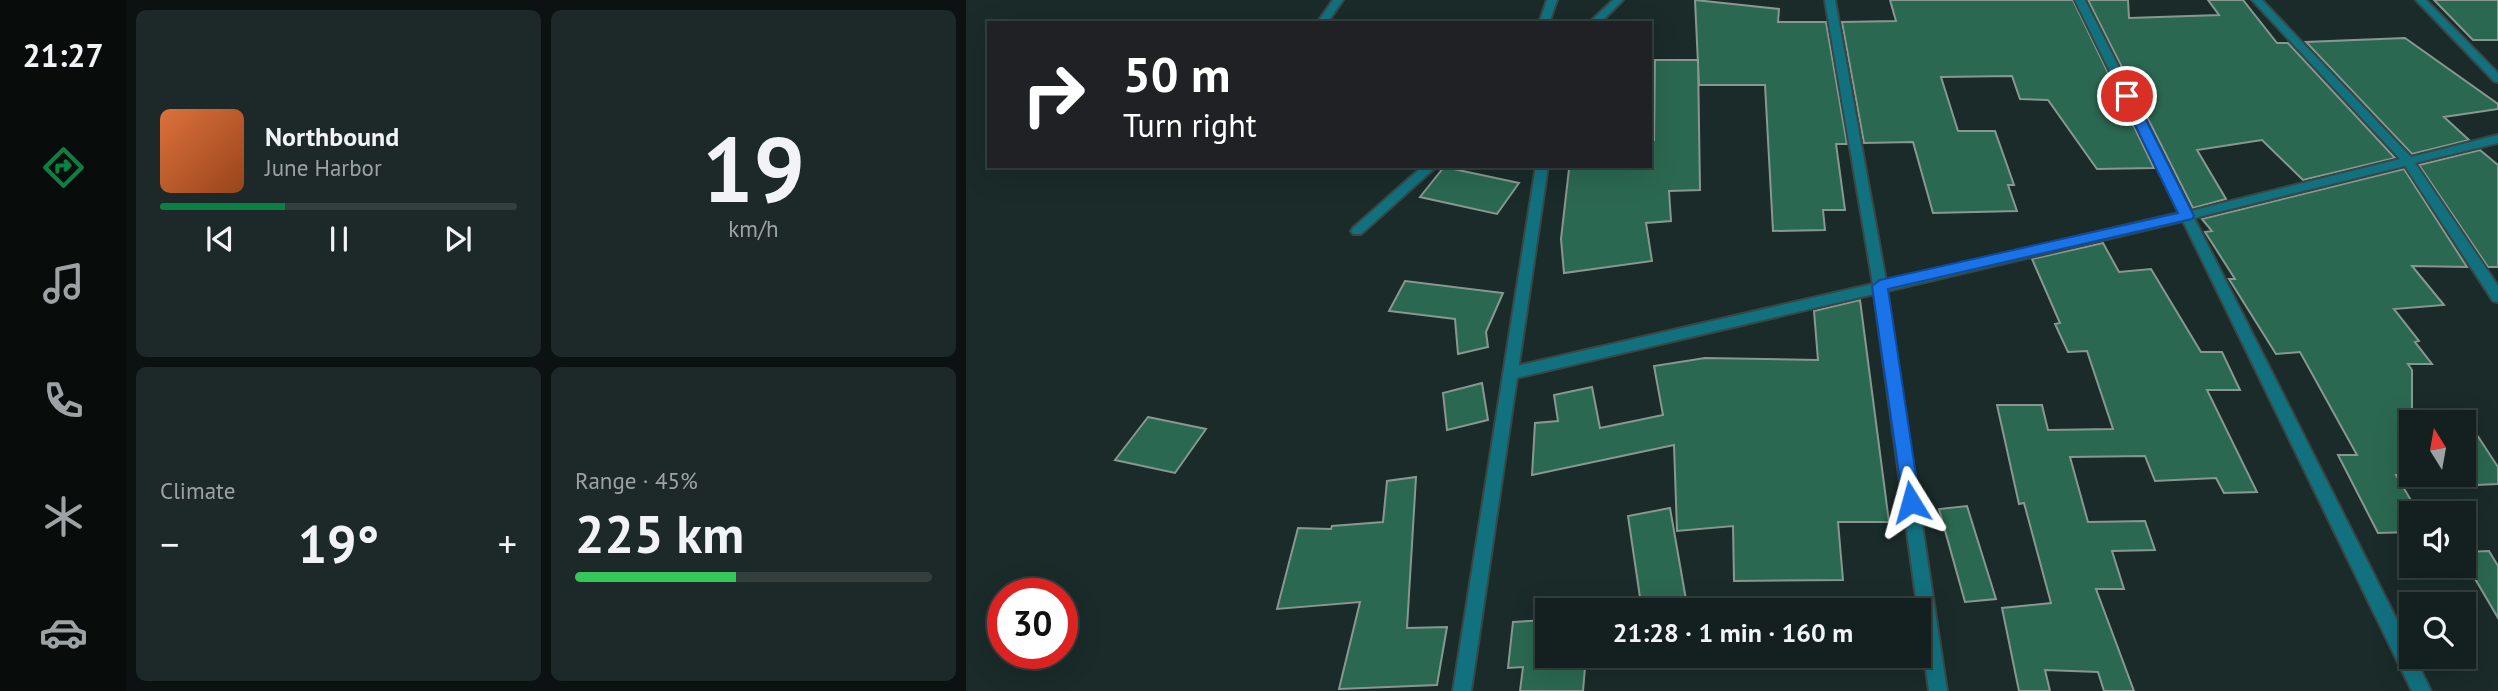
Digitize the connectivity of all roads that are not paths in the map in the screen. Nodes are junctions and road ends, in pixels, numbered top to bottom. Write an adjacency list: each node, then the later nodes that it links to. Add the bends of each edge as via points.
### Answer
1 (1338, 0): 8 (street)
2 (1552, 0): 9 (street)
3 (1618, 0): 10 (street)
4 (1830, 0): 18 (street)
5 (2080, 0): 16 (street)
6 (2257, 0): 13 (street)
7 (2421, 0): 11 (street)
8 (1323, 21)
9 (1545, 21)
10 (1596, 21)
11 (2498, 79)
12 (2498, 139): 13 (street)
13 (2407, 160): 16 (street); 19 (street)
14 (1430, 168): 17 (street)
15 (1542, 168): 20 (street)
16 (2187, 216): 18 (street); 23 (street)
17 (1357, 231)
18 (1880, 286): 20 (street); 22 (street)
19 (2498, 297)
20 (1511, 373): 21 (street)
21 (1462, 691)
22 (1938, 691)
23 (2422, 691)

